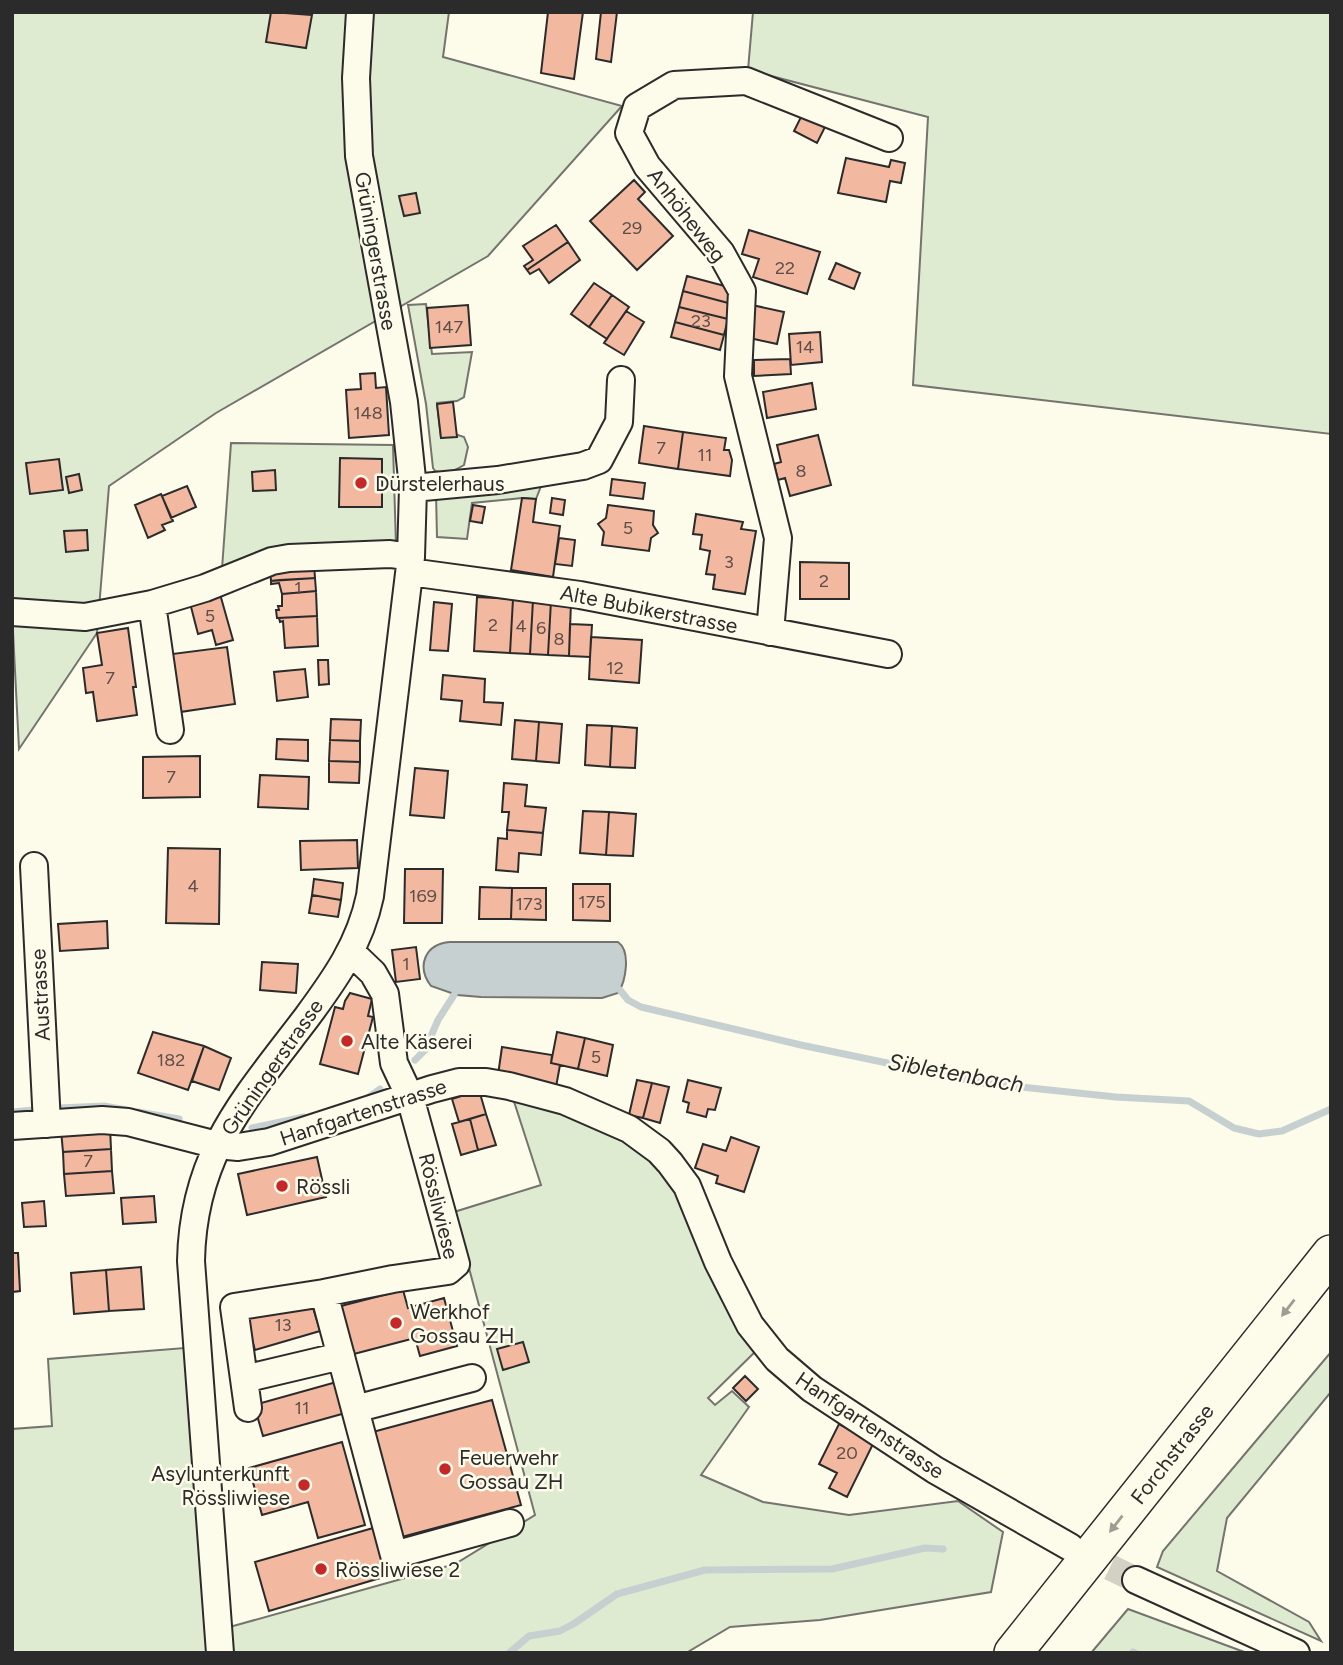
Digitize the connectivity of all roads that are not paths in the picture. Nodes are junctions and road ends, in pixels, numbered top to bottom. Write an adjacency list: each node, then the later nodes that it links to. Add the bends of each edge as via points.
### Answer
1 (360, 12): 4 (street, Grüningerstrasse, via 356,78 359,156 404,402)
2 (889, 138): 8 (street, Anhöheweg, via 746,81 674,85 637,107 629,133 647,166 721,254 742,291 738,376 778,538)
3 (621, 380): 4 (street, via 619,422 599,460 485,482)
4 (413, 488): 5 (street, Grüningerstrasse)
5 (411, 564): 6 (street, Alte Bubikerstrasse, via 390,554 289,558); 8 (street, Alte Bubikerstrasse); 12 (street, Grüningerstrasse, via 370,896)
6 (152, 604): 7 (street, Alte Bubikerstrasse, via 85,617); 10 (street)
7 (12, 612)
8 (770, 632): 9 (street, Alte Bubikerstrasse)
9 (888, 654)
10 (170, 730)
11 (34, 866): 14 (street, Austrasse)
12 (351, 952): 13 (street, via 383,986 394,1063); 16 (street, Grüningerstrasse)
13 (410, 1097): 16 (street, Hanfgartenstrasse, via 268,1142); 18 (street, Rössliwiese, via 456,1266); 26 (street, Hanfgartenstrasse, via 459,1082 497,1084 574,1104 639,1135 659,1151 687,1186 738,1304 777,1359 812,1389 935,1470)
14 (47, 1124): 15 (street); 16 (street, via 128,1122)
15 (12, 1126)
16 (217, 1145): 28 (street, Grüningerstrasse, via 198,1196 191,1261)
17 (1331, 1254): 29 (highway, Forchstrasse, one-way to 29)
18 (324, 1293): 20 (street); 22 (street, Rössliwiese, via 234,1307)
19 (1331, 1294): 30 (highway, Forchstrasse)
20 (341, 1356): 22 (street); 24 (street)
21 (472, 1378): 24 (street)
22 (244, 1379): 23 (street)
23 (248, 1408)
24 (355, 1409): 25 (street, via 394,1555)
25 (510, 1523)
26 (1070, 1547)
27 (1136, 1580): 31 (street)
28 (220, 1653)
29 (1013, 1653)
30 (1045, 1653)
31 (1296, 1653)

